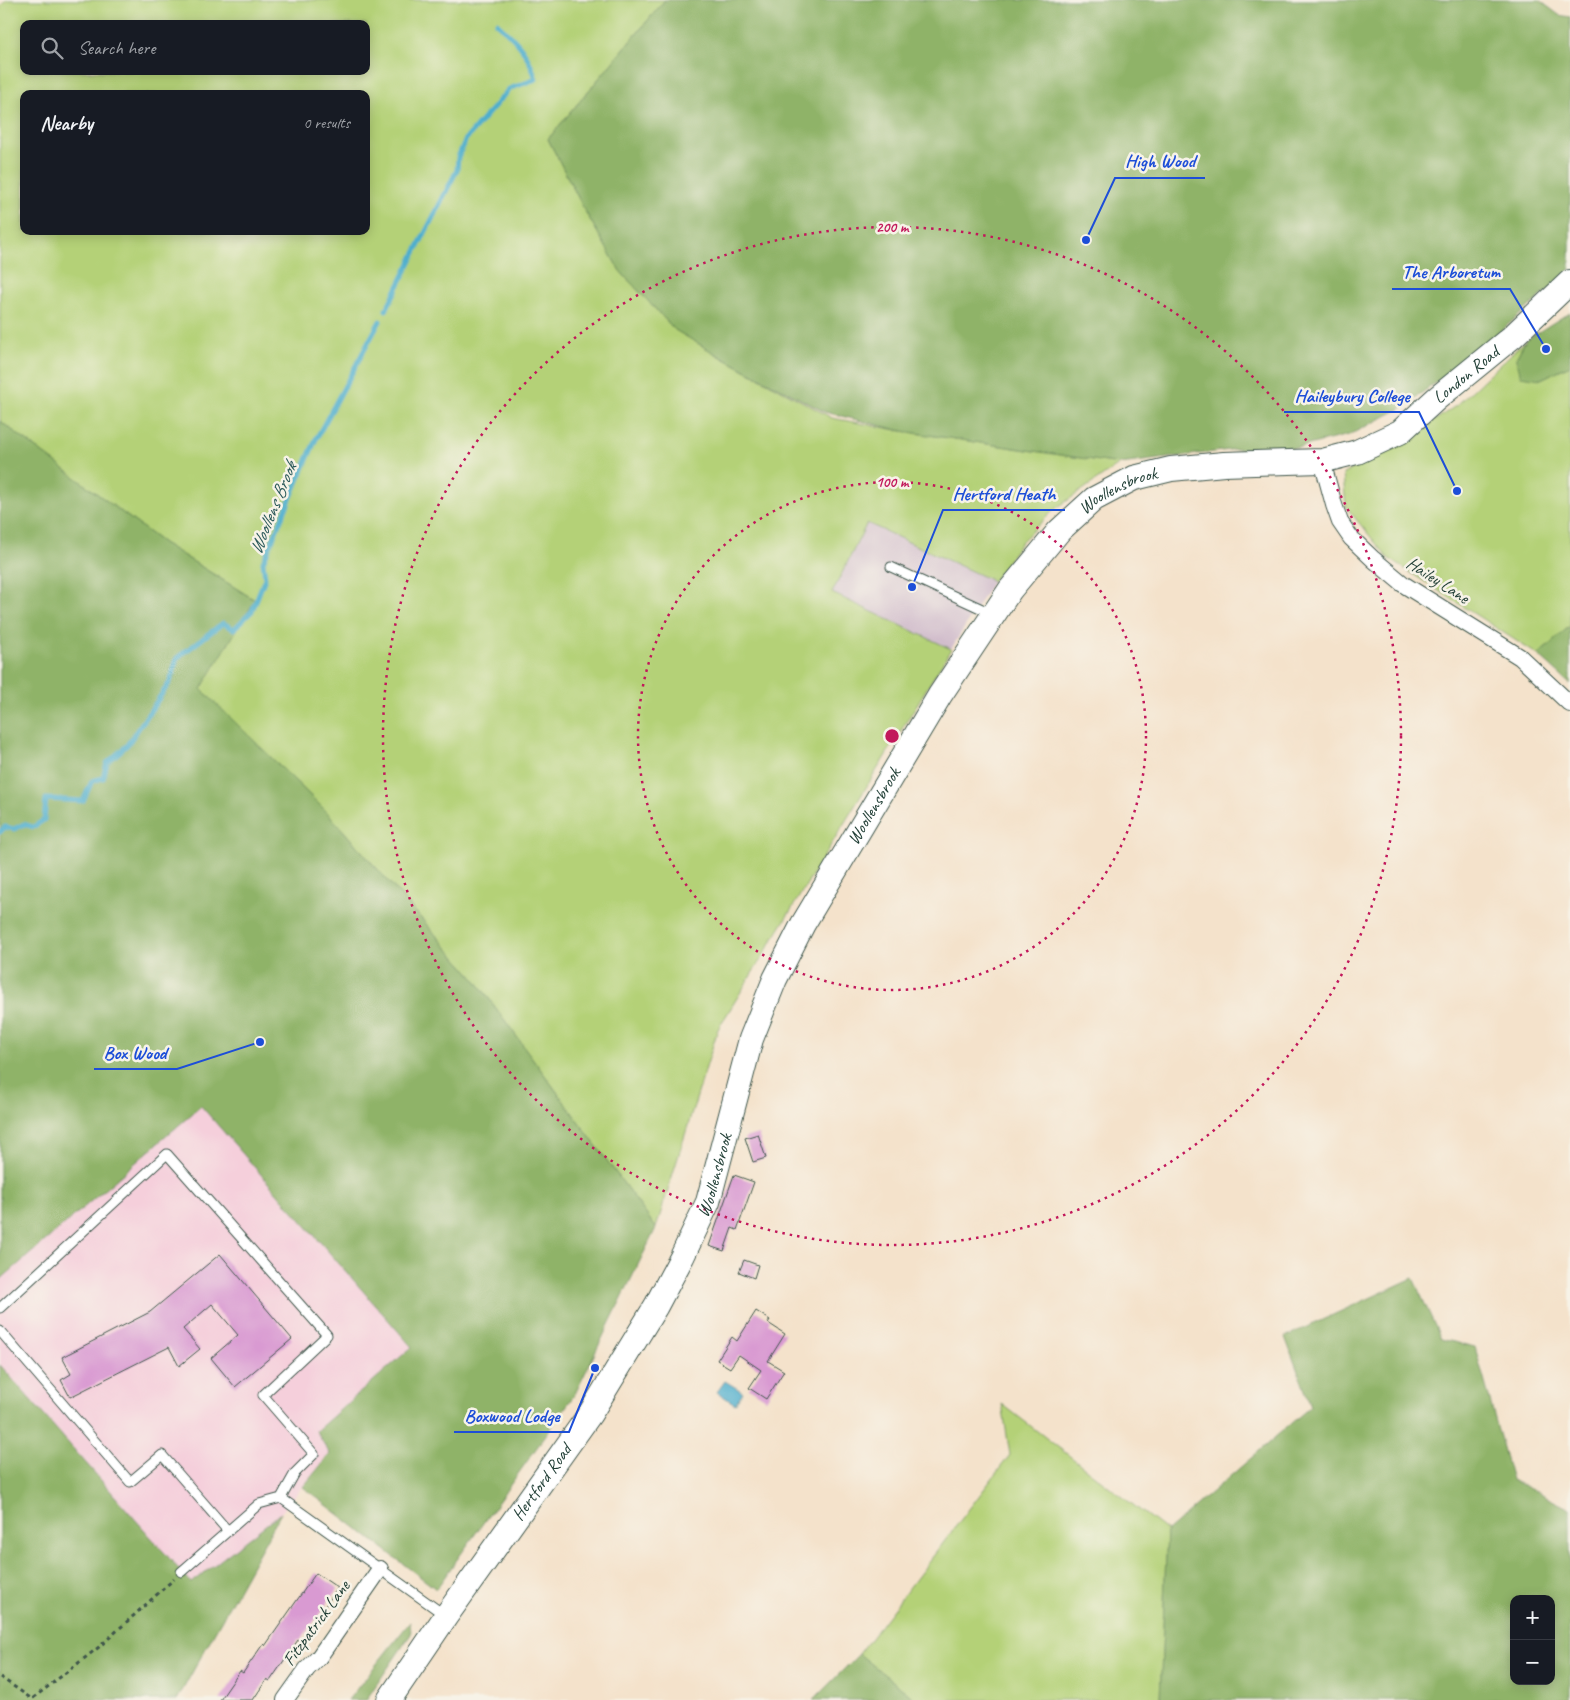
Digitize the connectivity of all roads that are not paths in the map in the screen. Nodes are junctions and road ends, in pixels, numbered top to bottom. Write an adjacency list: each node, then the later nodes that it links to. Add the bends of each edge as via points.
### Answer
1 (1570, 282): 2 (main road, London Road, via 1512,337 1400,432 1357,452)
2 (1322, 461): 4 (main road, Woollensbrook, via 1224,464 1171,469 1134,478 1094,499 1058,531); 5 (street, Hailey Lane, via 1340,522 1351,538 1403,584 1520,657)
3 (891, 568): 4 (lane)
4 (993, 614): 6 (main road, Woollensbrook, via 839,862 775,979 751,1039 708,1202)
5 (1570, 704)
6 (682, 1257): 13 (main road, Hertford Road, via 590,1414)
7 (0, 1308): 9 (lane, via 167,1154 327,1335 263,1395 314,1454 295,1473)
8 (0, 1331): 10 (lane, via 130,1482 162,1455)
9 (281, 1498): 10 (lane, via 259,1504); 11 (lane)
10 (228, 1531): 12 (lane)
11 (380, 1569): 13 (lane); 14 (street, Fitzpatrick Lane)
12 (181, 1572)
13 (446, 1616): 15 (main road, Hertford Road)
14 (285, 1700)
15 (389, 1700)

